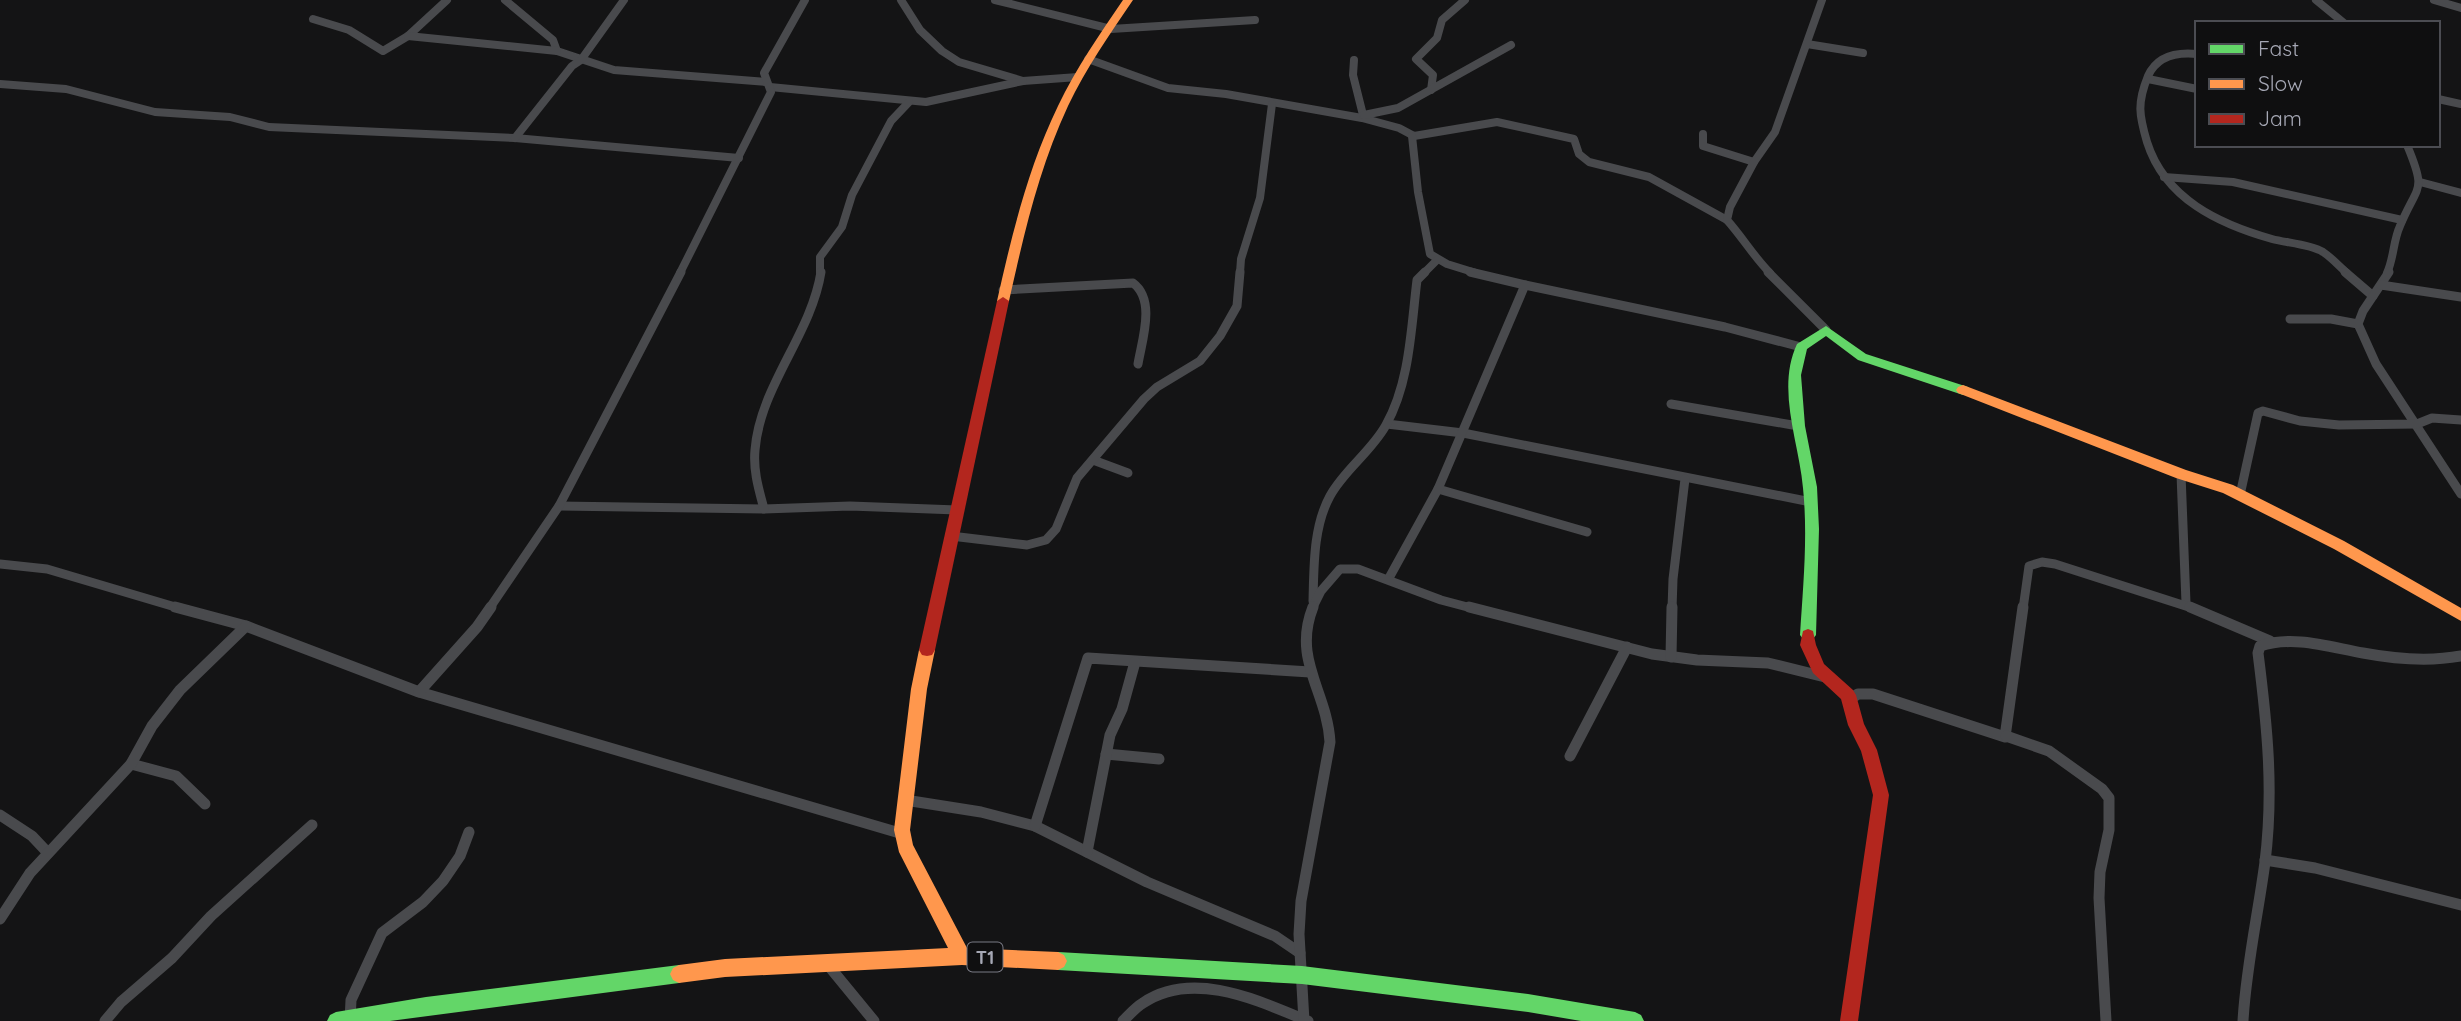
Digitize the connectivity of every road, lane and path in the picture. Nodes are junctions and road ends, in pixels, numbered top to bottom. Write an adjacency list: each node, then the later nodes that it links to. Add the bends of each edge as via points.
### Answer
1 (447, 0): 17 (street)
2 (505, 0): 20 (street, via 553,40)
3 (624, 0): 24 (street)
4 (805, 0): 30 (street, via 764,74)
5 (901, 0): 28 (street, via 912,21 951,58)
6 (995, 0): 16 (street)
7 (1128, 0): 16 (main road)
8 (1465, 0): 32 (street, via 1442,20 1437,38 1416,59 1433,75)
9 (1822, 0): 18 (street)
10 (2316, 0): 15 (street)
11 (2434, 0): 12 (street)
12 (2461, 8)
13 (313, 19): 17 (street, via 349,30 379,50 388,50)
14 (1255, 20): 16 (street)
15 (2342, 21)
16 (1111, 29): 23 (main road)
17 (408, 36): 20 (street)
18 (1807, 44): 21 (street); 43 (street, via 1775,132)
19 (1511, 45): 32 (street)
20 (557, 51): 24 (street)
21 (1863, 53)
22 (2195, 54): 27 (street, via 2165,57 2152,68)
23 (1088, 59): 26 (main road); 35 (street, via 1155,84)
24 (581, 60): 30 (street, via 630,72 704,75); 40 (street)
25 (1354, 60): 37 (street)
26 (1078, 77): 28 (street); 52 (main road, via 1045,147 1022,212)
27 (2148, 79): 31 (street); 44 (street, via 2139,98 2141,122 2153,160)
28 (1023, 81): 34 (street, via 947,99)
29 (0, 85): 40 (street, via 66,89 147,110 230,117 269,127)
30 (768, 85): 34 (street); 42 (street, via 771,92)
31 (2195, 89)
32 (1430, 90): 37 (street, via 1398,108)
33 (2440, 99): 36 (street)
34 (909, 102): 75 (street, via 891,121 852,195 842,227 820,257 823,270 811,308 765,409 752,449)
35 (1272, 104): 37 (street); 66 (street, via 1260,198 1241,259 1234,311 1205,357 1144,399)
36 (2461, 104)
37 (1362, 116): 39 (street)
38 (1703, 134): 43 (street, via 1703,146)
39 (1412, 136): 47 (street, via 1495,122 1561,135 1574,139 1589,162 1649,177); 49 (street, via 1428,249)
40 (515, 138): 42 (street)
41 (2408, 147): 45 (street)
42 (739, 158): 74 (street)
43 (1754, 162): 47 (street)
44 (2164, 177): 48 (street, via 2233,182); 53 (street, via 2226,225 2322,251)
45 (2420, 182): 46 (street); 48 (street, via 2415,201)
46 (2461, 193)
47 (1727, 220): 57 (street, via 1751,254)
48 (2402, 220): 51 (street, via 2392,263)
49 (1437, 260): 50 (street); 62 (street, via 1418,279 1406,370)
50 (1525, 285): 58 (street); 65 (street)
51 (2381, 285): 53 (street); 54 (street)
52 (1003, 290): 59 (street, via 1139,285 1145,301); 76 (main road)
53 (2373, 296): 56 (street)
54 (2461, 297)
55 (2290, 319): 56 (street)
56 (2358, 324): 63 (street, via 2376,363)
57 (1826, 330): 58 (main road); 68 (main road, via 1862,357 1938,381)
58 (1801, 347): 64 (main road, via 1795,375)
59 (1138, 364)
60 (1671, 404): 64 (street)
61 (2461, 420): 63 (street, via 2426,418)
62 (1387, 424): 65 (street); 82 (street, via 1330,495 1315,554)
63 (2417, 424): 71 (street); 72 (street, via 2329,424 2258,413)
64 (1798, 426): 73 (main road)
65 (1463, 433): 69 (street); 70 (street)
66 (1093, 460): 67 (street); 78 (street, via 1074,482 1056,528 1046,540 1027,545)
67 (1128, 473)
68 (2180, 474): 72 (main road); 81 (street)
69 (1685, 479): 73 (street); 88 (street, via 1673,579)
70 (1438, 489): 77 (street); 80 (street)
71 (2461, 494)
72 (2240, 495): 83 (main road)
73 (1811, 502): 91 (main road, via 1806,634 1812,657)
74 (559, 506): 75 (street); 92 (street, via 477,627)
75 (764, 509): 76 (street)
76 (957, 510): 78 (main road)
77 (1587, 532)
78 (951, 536): 99 (main road, via 919,689)
79 (0, 564): 84 (street, via 47,569)
80 (1389, 578): 82 (street, via 1342,568); 86 (street, via 1441,600)
81 (2186, 603): 85 (street); 94 (street, via 2055,564 2029,566)
82 (1313, 605): 90 (street, via 1305,636)
83 (2461, 615)
84 (246, 626): 92 (street); 98 (street, via 180,690)
85 (2270, 641): 87 (street, via 2416,660); 108 (street, via 2260,646 2258,653 2270,752)
86 (1627, 647): 88 (street); 96 (street)
87 (2461, 656)
88 (1671, 657): 91 (street, via 1768,663)
89 (1135, 662): 90 (street); 95 (street); 103 (street, via 1087,660)
90 (1310, 672): 111 (street, via 1329,719 1330,742 1301,901)
91 (1829, 678): 93 (main road)
92 (419, 692): 105 (street)
93 (1850, 699): 94 (street, via 1873,694); 122 (main road, via 1881,795)
94 (2006, 736): 123 (street, via 2049,751 2109,798 2099,898)
95 (1106, 754): 97 (street); 106 (street)
96 (1570, 756)
97 (1159, 759)
98 (131, 764): 100 (street, via 176,776); 107 (street)
99 (905, 800): 103 (street); 105 (main road)
100 (205, 804)
101 (0, 815): 107 (street)
102 (312, 825): 117 (street, via 211,916)
103 (1035, 826): 106 (street)
104 (469, 832): 115 (street, via 449,873 423,902 382,933 351,1000)
105 (903, 834): 112 (main road)
106 (1087, 852): 111 (street, via 1275,936)
107 (48, 853): 110 (street)
108 (2265, 860): 109 (street, via 2332,871); 124 (street, via 2246,970)
109 (2461, 905)
110 (0, 919)
111 (1300, 953): 114 (street)
112 (962, 956): 113 (main road, T1); 114 (main road, T1)
113 (828, 964): 115 (main road, T1, via 725,968); 119 (street)
114 (1302, 975): 116 (street); 121 (main road, T1)
115 (350, 1019): 118 (main road, T1)
116 (1306, 1020): 120 (street, via 1246,998 1183,988 1152,995)
117 (106, 1021)
118 (336, 1021)
119 (874, 1021)
120 (1123, 1021)
121 (1635, 1021)
122 (1849, 1021)
123 (2106, 1021)
124 (2243, 1021)

